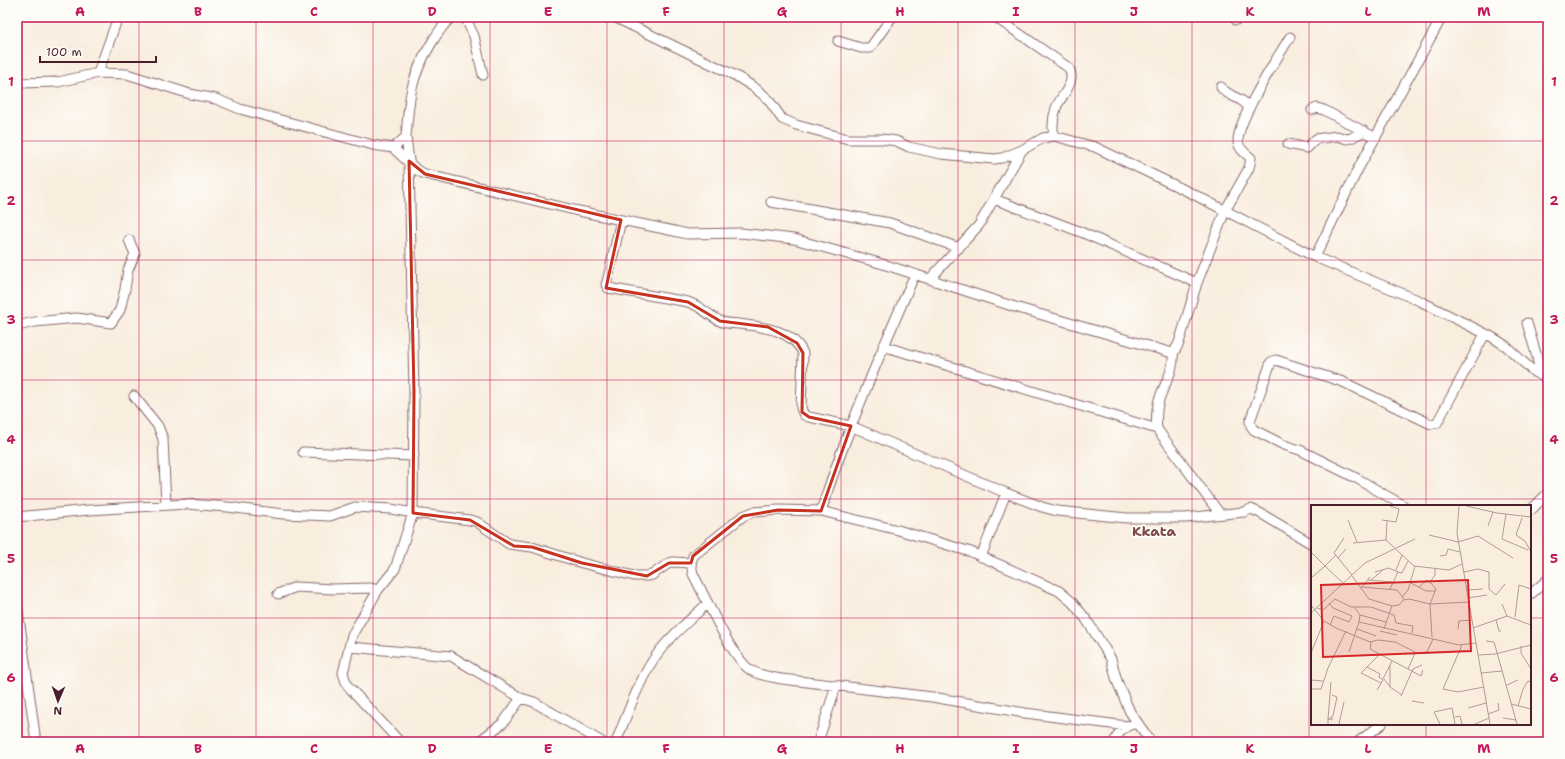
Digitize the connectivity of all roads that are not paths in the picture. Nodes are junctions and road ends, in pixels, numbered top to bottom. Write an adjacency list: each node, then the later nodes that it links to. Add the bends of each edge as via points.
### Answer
1 (118, 17): 10 (street)
2 (452, 17): 18 (street, via 437,33 418,65 409,102)
3 (465, 17): 11 (street, via 474,36)
4 (614, 17): 22 (street, via 736,76 768,99 782,119 796,125 848,139 896,141 909,147 941,154 983,159 994,160)
5 (892, 17): 9 (street, via 870,48)
6 (995, 17): 17 (street, via 1072,72 1069,85 1056,107)
7 (1442, 17): 19 (street)
8 (1290, 36): 14 (street)
9 (838, 42)
10 (98, 73): 12 (street, via 58,82); 21 (street, via 127,74 190,94 216,99 240,109 373,145)
11 (483, 75)
12 (17, 83)
13 (1221, 88): 14 (street, via 1246,103)
14 (1249, 109): 26 (street, via 1239,132 1238,143 1251,158 1249,168)
15 (1312, 110): 16 (street, via 1324,110)
16 (1364, 131): 19 (street); 20 (street, via 1347,139 1337,136 1316,139 1307,148)
17 (1054, 136): 22 (street, via 1043,138); 26 (street, via 1095,147)
18 (406, 137): 21 (street); 23 (street)
19 (1376, 138): 30 (street, via 1358,169)
20 (1288, 144)
21 (393, 148): 23 (street)
22 (1022, 150): 24 (street)
23 (409, 161): 27 (street, via 418,171 425,174); 44 (street)
24 (994, 199): 29 (street, via 979,225); 33 (street, via 1081,232)
25 (771, 202): 29 (street, via 890,223)
26 (1225, 211): 30 (street); 33 (street)
27 (621, 220): 31 (street, via 688,234 741,234 794,239); 41 (street, via 606,285 608,288 688,302 699,306 720,321 768,327 791,338 804,353 802,412 809,417)
28 (129, 240): 35 (street, via 135,254 128,270 120,310 110,323 77,318)
29 (959, 248): 32 (street)
30 (1316, 257): 36 (street, via 1420,301)
31 (915, 274): 32 (street); 37 (street)
32 (930, 279): 38 (street)
33 (1197, 283): 38 (street, via 1179,343)
34 (1527, 323): 39 (street)
35 (17, 326)
36 (1485, 334): 39 (street, via 1506,346 1534,372); 48 (street, via 1437,423 1431,424 1343,382 1276,360 1272,362 1250,421 1254,430 1307,453)
37 (883, 346): 41 (street); 42 (street)
38 (1173, 354): 42 (street, via 1170,372 1159,401)
39 (1546, 377)
40 (134, 396): 47 (street, via 158,426 163,439)
41 (851, 426): 45 (street); 50 (street)
42 (1157, 429): 52 (street)
43 (304, 452): 44 (street)
44 (414, 456): 51 (street)
45 (1006, 493): 52 (street, via 1057,511 1127,518 1185,518); 55 (street)
46 (1548, 493): 49 (street)
47 (166, 505): 51 (street, via 186,504 330,516 355,506); 53 (street)
48 (1402, 505)
49 (1531, 510)
50 (821, 511): 55 (street, via 898,530); 56 (street, via 778,510 754,512 743,516 693,556)
51 (413, 513): 56 (street, via 470,520 514,546 532,547 634,576 652,575 669,563); 58 (street, via 395,569)
52 (1220, 514): 54 (street, via 1250,510 1260,513)
53 (17, 517)
54 (1311, 543)
55 (981, 557): 67 (street, via 1048,585 1072,602 1111,659)
56 (691, 563): 62 (street)
57 (1548, 579): 60 (street)
58 (378, 590): 59 (street, via 296,587); 63 (street, via 352,636)
59 (278, 594)
60 (1531, 594)
61 (17, 603): 64 (street)
62 (708, 603): 65 (street, via 740,660 753,672 769,677); 73 (street, via 657,654)
63 (350, 647): 66 (street, via 450,656); 70 (street, via 343,673 348,685)
64 (20, 648): 69 (street)
65 (836, 686): 67 (street, via 932,697 1025,713); 74 (street)
66 (521, 698): 71 (street, via 503,722); 72 (street, via 534,702)
67 (1132, 724): 75 (street, via 1121,730); 76 (street)
68 (1381, 725): 77 (street)
69 (36, 742)
70 (400, 742)
71 (478, 742)
72 (602, 742)
73 (616, 742)
74 (818, 742)
75 (1114, 742)
76 (1151, 742)
77 (1358, 742)

